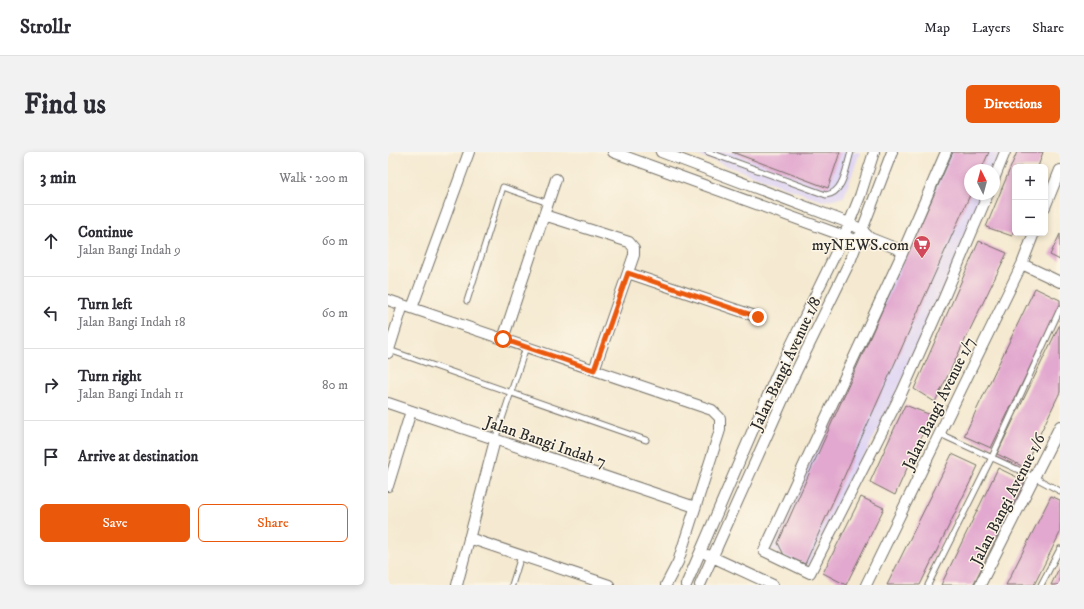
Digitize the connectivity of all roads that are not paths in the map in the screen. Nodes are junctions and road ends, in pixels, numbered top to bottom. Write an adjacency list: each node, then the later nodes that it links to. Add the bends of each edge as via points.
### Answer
1 (469, 152): 29 (street)
2 (613, 152): 19 (street)
3 (661, 152): 17 (street)
4 (708, 152): 5 (lane, via 826,195 839,188)
5 (851, 152)
6 (874, 152): 17 (street, Jalan Bangi Avenue 1/8)
7 (892, 152): 18 (street, Jalan Bangi Avenue 1/8)
8 (946, 152): 23 (street)
9 (1005, 152): 10 (street)
10 (1000, 164)
11 (1060, 170): 14 (street)
12 (556, 179): 15 (street)
13 (985, 200): 23 (street, via 902,392 810,573 764,551)
14 (1048, 200)
15 (548, 203): 16 (street); 28 (lane, via 503,187)
16 (544, 215): 25 (street, via 629,242 634,248 634,255); 32 (street)
17 (850, 223): 18 (street); 19 (street, Jalan Bangi Avenue 1/8)
18 (862, 230): 21 (street); 22 (street, Jalan Bangi Avenue 1/8)
19 (844, 236): 22 (street); 50 (street, Jalan Bangi Avenue 1/8, via 777,374)
20 (1033, 236): 24 (street, Jalan Bangi Avenue 1/7)
21 (870, 238): 22 (street); 23 (street)
22 (857, 240): 52 (street, Jalan Bangi Avenue 1/8, via 851,259 790,384)
23 (903, 251)
24 (1022, 264): 26 (street); 40 (street, Jalan Bangi Avenue 1/7)
25 (628, 273): 31 (street); 35 (street)
26 (1060, 282)
27 (388, 300): 29 (street)
28 (467, 301)
29 (407, 306): 32 (street); 34 (street)
30 (1060, 309): 43 (lane)
31 (758, 317)
32 (503, 339): 33 (street)
33 (526, 346): 35 (street); 36 (lane)
34 (388, 351): 36 (lane)
35 (594, 370): 47 (street, via 712,410 720,418 720,430)
36 (511, 393): 41 (lane); 42 (lane)
37 (388, 403): 38 (street, Jalan Bangi Indah 7)
38 (411, 411): 41 (street, Jalan Bangi Indah 7); 45 (street)
39 (1060, 426): 44 (street, Jalan Bangi Avenue 1/6)
40 (940, 434): 43 (lane); 60 (street, Jalan Bangi Avenue 1/7)
41 (495, 440): 47 (street, Jalan Bangi Indah 7); 48 (street)
42 (646, 440)
43 (992, 457): 44 (lane); 61 (lane)
44 (1034, 477): 46 (lane); 62 (street, Jalan Bangi Avenue 1/6)
45 (388, 486)
46 (1060, 491)
47 (695, 507): 56 (street, via 678,562)
48 (469, 538): 51 (street); 53 (street)
49 (1060, 549): 63 (lane)
50 (701, 551): 52 (street); 57 (street, Jalan Bangi Avenue 1/8)
51 (520, 556): 54 (lane); 55 (street)
52 (713, 557): 58 (street, Jalan Bangi Avenue 1/8); 59 (street)
53 (457, 585)
54 (512, 585)
55 (609, 585)
56 (666, 585)
57 (686, 585)
58 (700, 585)
59 (773, 585)
60 (866, 585)
61 (928, 585)
62 (980, 585)
63 (1041, 585)

